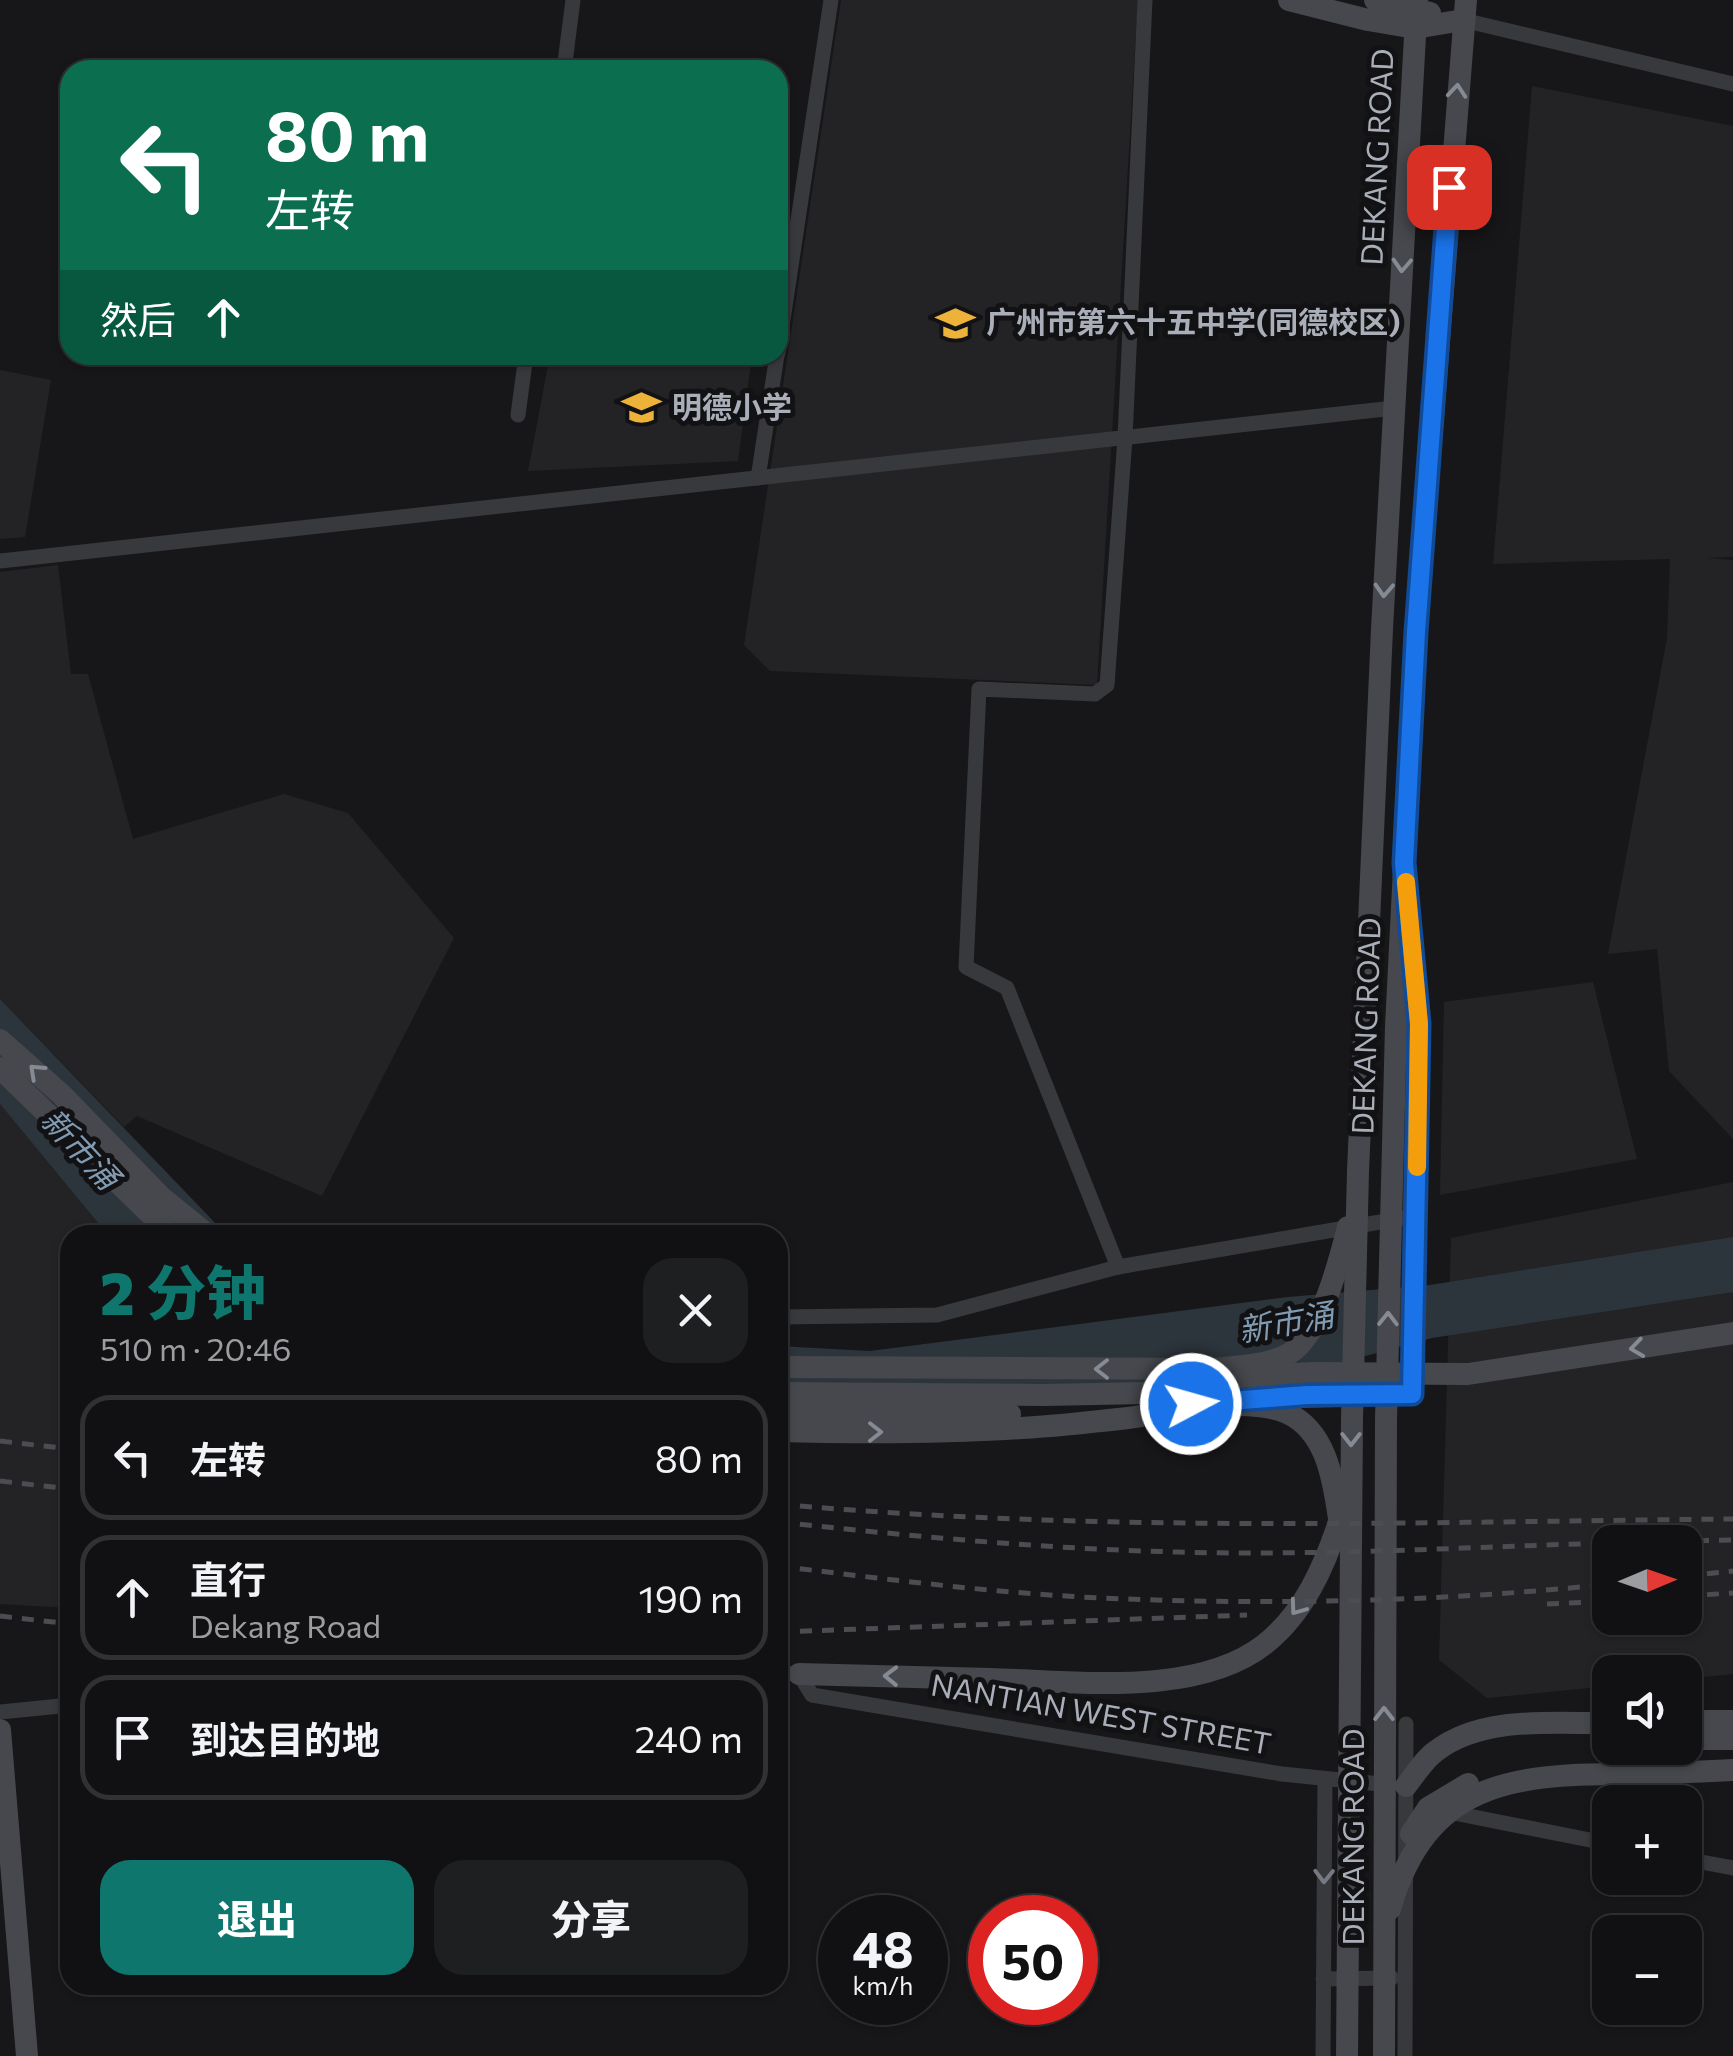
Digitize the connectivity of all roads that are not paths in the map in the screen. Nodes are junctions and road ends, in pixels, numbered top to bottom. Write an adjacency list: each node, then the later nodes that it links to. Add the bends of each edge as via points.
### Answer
1 (573, 0): 8 (street)
2 (831, 0): 10 (street)
3 (1145, 0): 15 (street)
4 (1289, 0): 7 (main road)
5 (1375, 0): 7 (main road)
6 (1464, 10): 7 (main road); 9 (street); 18 (main road, DEKANG ROAD, one-way to 6)
7 (1416, 13): 13 (main road, DEKANG ROAD, one-way to 13)
8 (565, 60)
9 (1733, 84)
10 (788, 282)
11 (525, 365): 14 (street)
12 (775, 365): 16 (street)
13 (1394, 408): 15 (street); 21 (main road, DEKANG ROAD, one-way to 21)
14 (518, 415)
15 (1125, 438): 16 (street); 25 (street, via 1107,684 1095,694 979,689 966,967 1007,988)
16 (758, 478): 17 (street)
17 (0, 562)
18 (1404, 863): 22 (street, via 1419,1024); 56 (main road, DEKANG ROAD, one-way to 18, via 1386,1420)
19 (0, 1040): 24 (main road, one-way to 19)
20 (0, 1068): 23 (main road)
21 (1357, 1194): 28 (main road, one-way to 28, via 1312,1328 1274,1359 1214,1368); 35 (main road, DEKANG ROAD, one-way to 35)
22 (1415, 1216): 25 (street); 29 (street)
23 (162, 1225)
24 (196, 1225)
25 (1118, 1267): 26 (street, via 937,1315)
26 (788, 1317)
27 (1733, 1334): 29 (main road, one-way to 29, via 1468,1374)
28 (788, 1367)
29 (1412, 1375): 31 (main road, via 1156,1409)
30 (788, 1393): 31 (main road)
31 (1044, 1405): 32 (main road)
32 (788, 1410)
33 (788, 1431): 34 (main road, one-way to 34, via 1020,1428 1262,1407 1308,1428 1324,1453)
34 (1339, 1522): 35 (main road); 36 (main road, one-way to 36, via 1322,1570 1291,1619 1265,1644 1200,1674 1116,1682)
35 (1350, 1604): 61 (main road, DEKANG ROAD)
36 (788, 1674): 49 (street, NANTIAN WEST STREET, via 812,1695)
37 (60, 1706): 38 (street)
38 (0, 1712)
39 (1733, 1720): 40 (main road)
40 (1702, 1721)
41 (1592, 1722): 43 (main road)
42 (1406, 1724): 51 (street)
43 (1535, 1724): 45 (main road); 51 (main road, via 1482,1730 1434,1752)
44 (0, 1730): 59 (main road)
45 (1592, 1732)
46 (1702, 1739): 47 (main road)
47 (1733, 1740)
48 (1733, 1770): 56 (main road, via 1559,1774 1505,1782 1468,1798 1432,1825 1414,1852 1396,1888)
49 (1325, 1779): 51 (street, NANTIAN WEST STREET); 58 (street, one-way to 58)
50 (1733, 1780): 51 (main road, via 1683,1782 1587,1764 1544,1765)
51 (1413, 1800): 52 (street, NANTIAN WEST STREET); 53 (main road)
52 (1592, 1840)
53 (1406, 1842): 57 (street)
54 (1702, 1862): 55 (street)
55 (1733, 1868)
56 (1384, 1952): 62 (main road, DEKANG ROAD)
57 (1406, 1978): 58 (street); 63 (street)
58 (1323, 1979): 60 (street)
59 (27, 2056)
60 (1323, 2056)
61 (1347, 2056)
62 (1384, 2056)
63 (1405, 2056)

